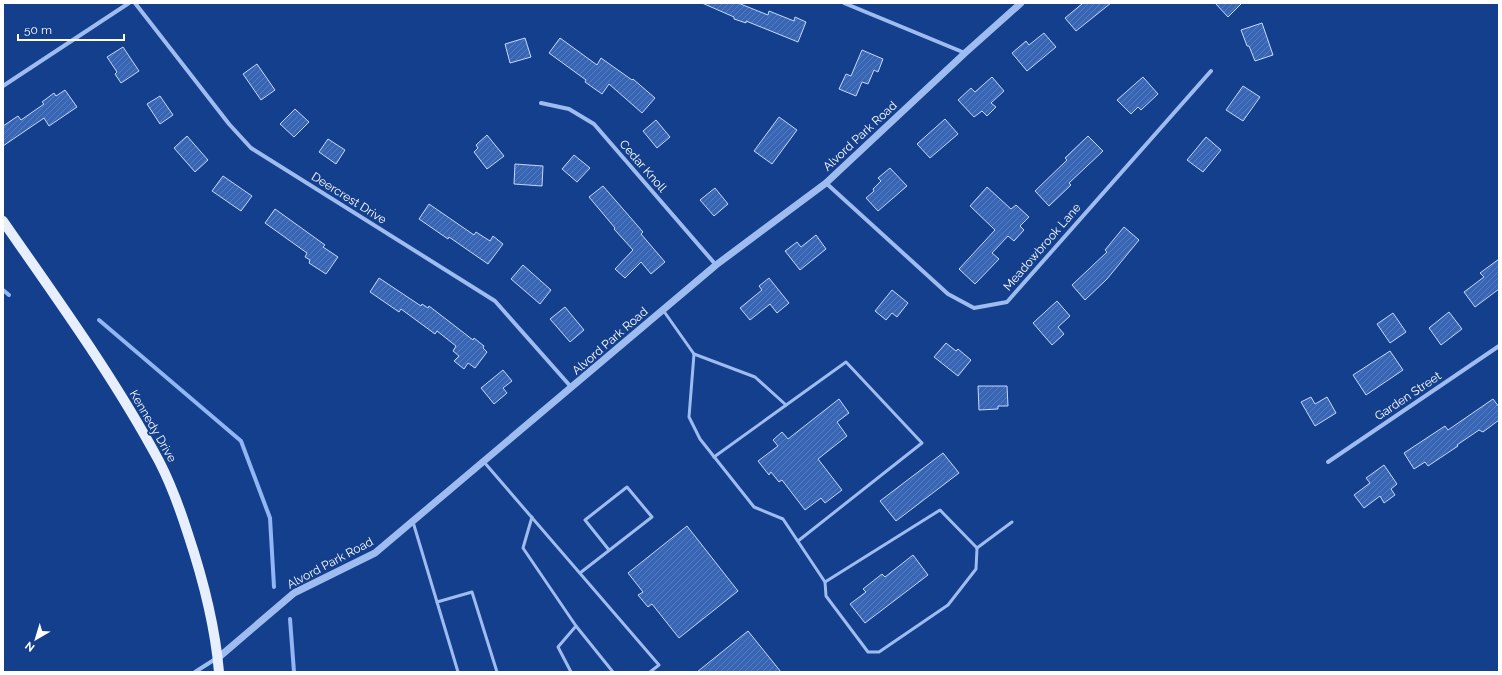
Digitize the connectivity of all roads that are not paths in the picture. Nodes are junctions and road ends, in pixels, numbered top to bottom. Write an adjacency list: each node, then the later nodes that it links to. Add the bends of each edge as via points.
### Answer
1 (129, 3): 7 (street)
2 (135, 3): 15 (street, Deercrest Drive, via 229,124 251,148 495,301)
3 (844, 3): 5 (street)
4 (1021, 3): 5 (street, Alvord Park Road)
5 (965, 53): 9 (street, Alvord Park Road)
6 (1211, 71): 9 (street, Meadowbrook Lane, via 1007,302 974,308 948,294)
7 (3, 86)
8 (541, 103): 11 (street, Cedar Knoll, via 569,109 594,124)
9 (826, 183): 11 (street, Alvord Park Road)
10 (3, 221): 30 (main road, Kennedy Drive, via 102,364 160,462 179,507 195,556 209,606)
11 (716, 265): 12 (street, Alvord Park Road)
12 (664, 310): 14 (lane); 15 (street, Alvord Park Road)
13 (1499, 346): 19 (street, Garden Street)
14 (694, 354): 16 (lane, via 755,377); 17 (lane, via 689,417 700,439)
15 (572, 388): 18 (street, Alvord Park Road)
16 (786, 405): 17 (lane); 23 (lane, via 846,362 922,443)
17 (714, 457): 23 (lane, via 754,507 782,519)
18 (484, 462): 20 (lane); 21 (street, Alvord Park Road)
19 (1328, 462)
20 (532, 517): 26 (lane); 29 (lane, via 523,548)
21 (413, 522): 28 (lane); 30 (street, Alvord Park Road, via 375,553 294,593)
22 (1012, 522): 24 (lane)
23 (798, 541): 27 (lane)
24 (977, 548): 27 (lane, via 940,510); 27 (lane, via 976,570 948,605 879,652 868,652 826,596)
25 (609, 550): 25 (lane, via 652,517 627,487 585,520); 26 (lane)
26 (580, 573): 37 (lane, via 659,665)
27 (825, 582)
28 (437, 602): 33 (lane); 34 (lane, via 472,592)
29 (576, 626): 35 (lane, via 558,647); 36 (lane)
30 (218, 658): 31 (street, Alvord Park Road); 32 (main road, Kennedy Drive)
31 (195, 672)
32 (219, 672)
33 (458, 672)
34 (497, 672)
35 (571, 672)
36 (613, 672)
37 (650, 672)

